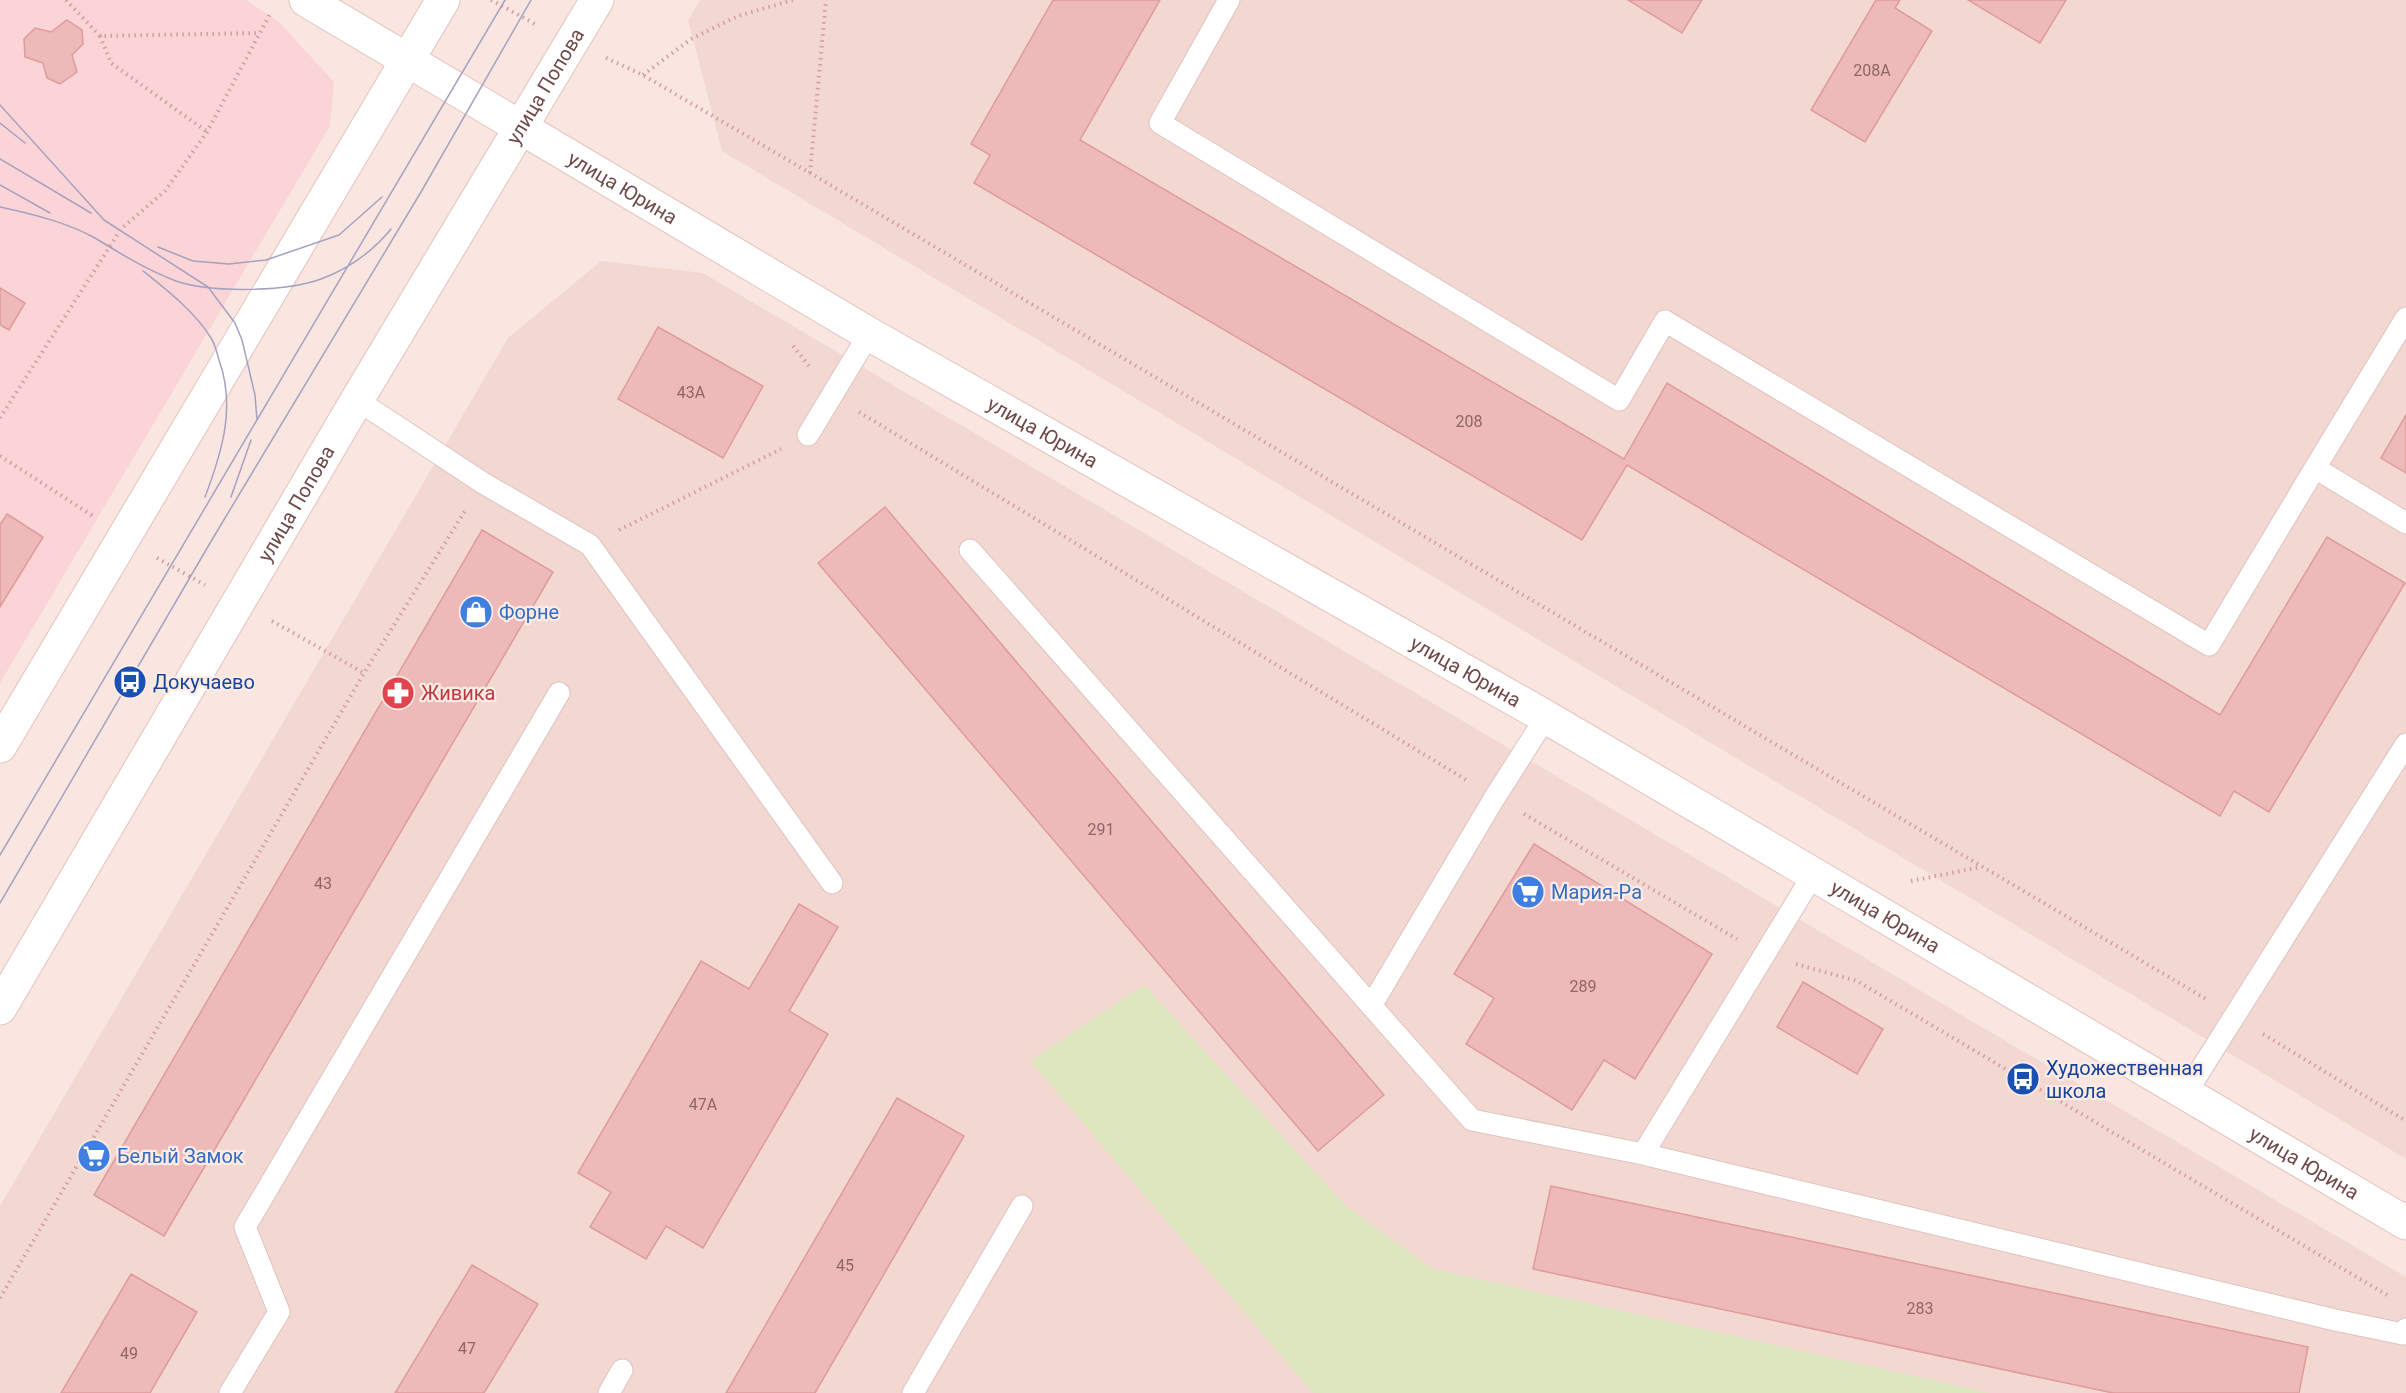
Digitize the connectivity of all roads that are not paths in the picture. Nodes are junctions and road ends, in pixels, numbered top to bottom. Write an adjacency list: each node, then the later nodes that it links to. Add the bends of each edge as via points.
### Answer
1 (306, 0): 5 (main road)
2 (443, 0): 5 (main road)
3 (597, 0): 6 (main road, улица Попова)
4 (1229, 0): 11 (lane, via 1160,123 1619,399 1665,321 2209,645)
5 (407, 61): 6 (main road, улица Юрина); 17 (main road)
6 (522, 126): 8 (main road, улица Юрина); 9 (main road, улица Попова)
7 (2406, 318): 11 (lane)
8 (869, 334): 10 (lane); 15 (main road, улица Юрина)
9 (357, 400): 19 (lane, via 483,483 590,545); 21 (main road, улица Попова)
10 (808, 435)
11 (2315, 468): 12 (lane)
12 (2406, 523)
13 (970, 550): 20 (lane)
14 (559, 693): 28 (lane, via 245,1227 279,1311)
15 (1546, 717): 18 (main road, улица Юрина); 20 (lane)
16 (2406, 744): 22 (lane)
17 (0, 746)
18 (1813, 875): 22 (main road, улица Юрина); 23 (lane)
19 (831, 883)
20 (1371, 1006): 23 (lane, via 1472,1120)
21 (0, 1008)
22 (2186, 1093): 25 (main road, улица Юрина)
23 (1643, 1154): 26 (lane, via 2335,1320 2403,1334)
24 (1022, 1206): 30 (lane)
25 (2406, 1223)
26 (2406, 1329)
27 (622, 1370): 29 (lane)
28 (230, 1393)
29 (609, 1393)
30 (912, 1393)

